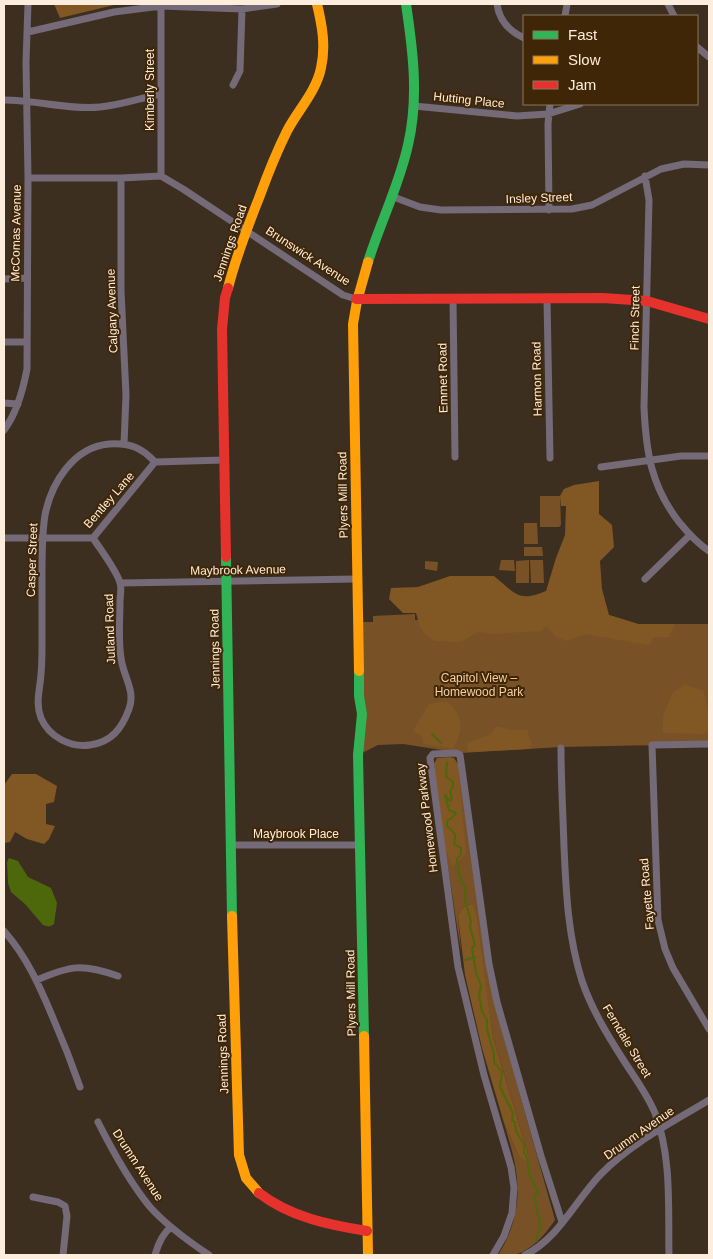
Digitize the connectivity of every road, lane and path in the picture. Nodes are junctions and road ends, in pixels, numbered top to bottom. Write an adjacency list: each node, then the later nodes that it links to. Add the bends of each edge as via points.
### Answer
1 (28, 4): 8 (street, McComas Avenue)
2 (277, 4): 7 (street)
3 (317, 4): 27 (street, Jennings Road, via 324,50 322,69 287,131)
4 (406, 4): 18 (street, Plyers Mill Road, via 414,53)
5 (497, 4): 9 (street, via 503,22)
6 (161, 5): 7 (street); 8 (street); 13 (street, Kimberly Street)
7 (242, 9): 12 (street, via 240,71)
8 (28, 32): 15 (street, McComas Avenue)
9 (523, 37)
10 (698, 48): 11 (street)
11 (709, 57)
12 (233, 85)
13 (161, 94): 15 (street, via 100,107); 21 (street, Kimberly Street)
14 (4, 100): 15 (street)
15 (27, 101): 23 (street, McComas Avenue)
16 (550, 105): 19 (street)
17 (577, 105): 19 (street, Hutting Place)
18 (414, 106): 19 (street, Hutting Place, via 517,116); 25 (street, Plyers Mill Road, via 408,147)
19 (548, 114): 26 (street)
20 (709, 165): 22 (street, Insley Street, via 684,164)
21 (161, 176): 24 (street); 27 (street, Brunswick Avenue)
22 (645, 176): 26 (street, Insley Street, via 592,205); 33 (street, Finch Street, via 649,200)
23 (28, 178): 24 (street); 28 (street, McComas Avenue)
24 (121, 178): 40 (street, Calgary Avenue, via 121,291 126,395)
25 (392, 196): 26 (street, Insley Street, via 420,207 441,210); 30 (street, Plyers Mill Road, via 364,268 355,282)
26 (549, 210)
27 (246, 231): 30 (street, Brunswick Avenue, via 347,297); 44 (street, Jennings Road, via 237,254 223,314)
28 (26, 278): 29 (street); 36 (street, McComas Avenue)
29 (4, 279)
30 (357, 296): 31 (street, Brunswick Avenue); 53 (street, Plyers Mill Road, via 352,359)
31 (453, 299): 32 (street, Brunswick Avenue); 42 (street, Emmet Road)
32 (546, 299): 33 (street, Brunswick Avenue); 43 (street, Harmon Road)
33 (647, 301): 34 (street, Brunswick Avenue); 45 (street, Finch Street, via 644,407)
34 (709, 319)
35 (4, 342): 36 (street)
36 (26, 342): 38 (street, McComas Avenue, via 27,369)
37 (4, 403): 38 (street)
38 (18, 404): 39 (street, McComas Avenue)
39 (4, 430)
40 (124, 444): 46 (street, Casper Street, via 143,450); 49 (street, Casper Street, via 92,448 70,463 52,494)
41 (709, 456): 45 (street)
42 (455, 457)
43 (550, 458)
44 (224, 460): 46 (street); 55 (street, Jennings Road)
45 (649, 460): 47 (street); 48 (street, Finch Street, via 662,497)
46 (155, 462): 51 (street, Bentley Lane)
47 (601, 467)
48 (690, 536): 52 (street, Finch Street); 54 (street)
49 (42, 537): 50 (street, Bentley Lane); 51 (street, Bentley Lane); 57 (street, Casper Street, via 41,672 37,696 41,719)
50 (4, 538)
51 (93, 538): 56 (street, Jutland Road)
52 (709, 551)
53 (356, 578): 55 (street, Maybrook Avenue); 61 (street, Plyers Mill Road, via 359,696 356,714)
54 (646, 579)
55 (226, 581): 56 (street, Maybrook Avenue); 60 (street, Jennings Road)
56 (120, 583): 57 (street, Jutland Road, via 120,657 132,692 131,704 120,730 108,740 81,746 54,736)
57 (46, 727)
58 (709, 744): 65 (street, Fayette Road, via 652,746 658,920 673,968)
59 (561, 748): 69 (street, Ferndale Street, via 568,920 582,982 605,1031 646,1095)
60 (232, 845): 61 (street, Maybrook Place); 73 (street, Jennings Road, via 239,1155 244,1173 256,1191 268,1200 315,1220)
61 (361, 845): 73 (street, Plyers Mill Road)
62 (4, 931): 64 (street)
63 (118, 976): 64 (street, via 92,968 72,968)
64 (37, 980): 66 (street)
65 (709, 1029)
66 (80, 1087)
67 (709, 1100): 69 (street, Drumm Avenue)
68 (98, 1122): 72 (street, Drumm Avenue, via 149,1204)
69 (660, 1130): 71 (street, Drumm Avenue, via 602,1173); 80 (street, Ferndale Street, via 667,1168)
70 (33, 1197): 74 (street, via 65,1206)
71 (562, 1222): 78 (street, Homewood Parkway, via 497,1002 460,754 433,754 430,758 458,967 514,1188 512,1213); 79 (street, Drumm Avenue, via 551,1238)
72 (171, 1227): 75 (street, via 165,1232); 76 (street, Drumm Avenue)
73 (367, 1231): 77 (street, Plyers Mill Road)
74 (63, 1255)
75 (156, 1255)
76 (209, 1255)
77 (368, 1255)
78 (493, 1255)
79 (526, 1255)
80 (669, 1255)

